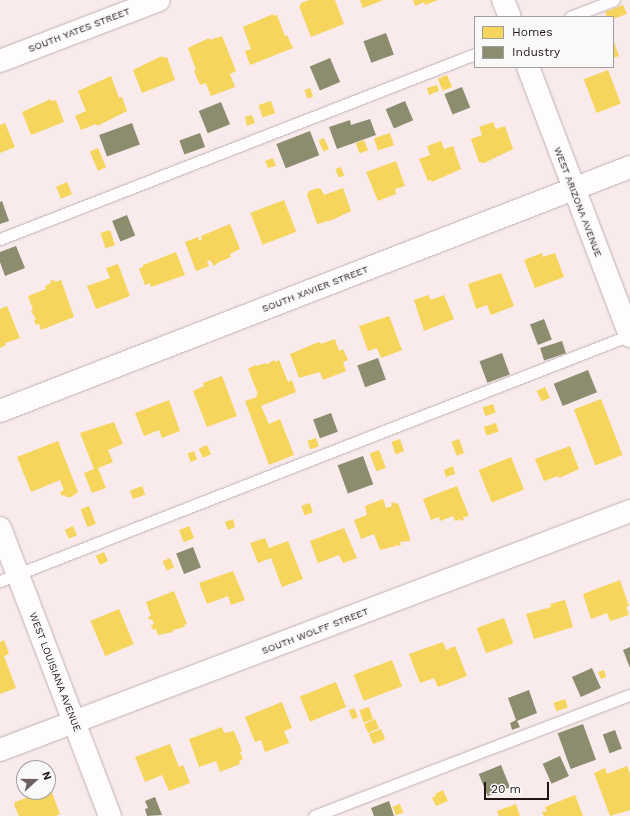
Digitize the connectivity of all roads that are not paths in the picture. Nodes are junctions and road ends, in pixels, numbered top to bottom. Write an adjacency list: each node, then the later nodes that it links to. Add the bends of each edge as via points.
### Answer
1 (159, 0): 7 (street, SOUTH YATES STREET)
2 (503, 0): 4 (street)
3 (614, 0): 5 (lane)
4 (510, 16)
5 (573, 16)
6 (474, 54): 11 (lane)
7 (0, 61)
8 (528, 68): 10 (street, WEST ARIZONA AVENUE)
9 (630, 167): 10 (street, SOUTH XAVIER STREET)
10 (573, 189): 12 (street, WEST ARIZONA AVENUE); 13 (street, SOUTH XAVIER STREET)
11 (0, 239)
12 (630, 335): 16 (lane)
13 (0, 411)
14 (630, 511): 18 (street, SOUTH WOLFF STREET)
15 (0, 528): 16 (street, WEST LOUISIANA AVENUE)
16 (9, 578): 18 (street, WEST LOUISIANA AVENUE)
17 (630, 695): 21 (lane)
18 (74, 722): 19 (street, SOUTH WOLFF STREET); 20 (street, WEST LOUISIANA AVENUE)
19 (0, 750)
20 (110, 816)
21 (314, 816)

